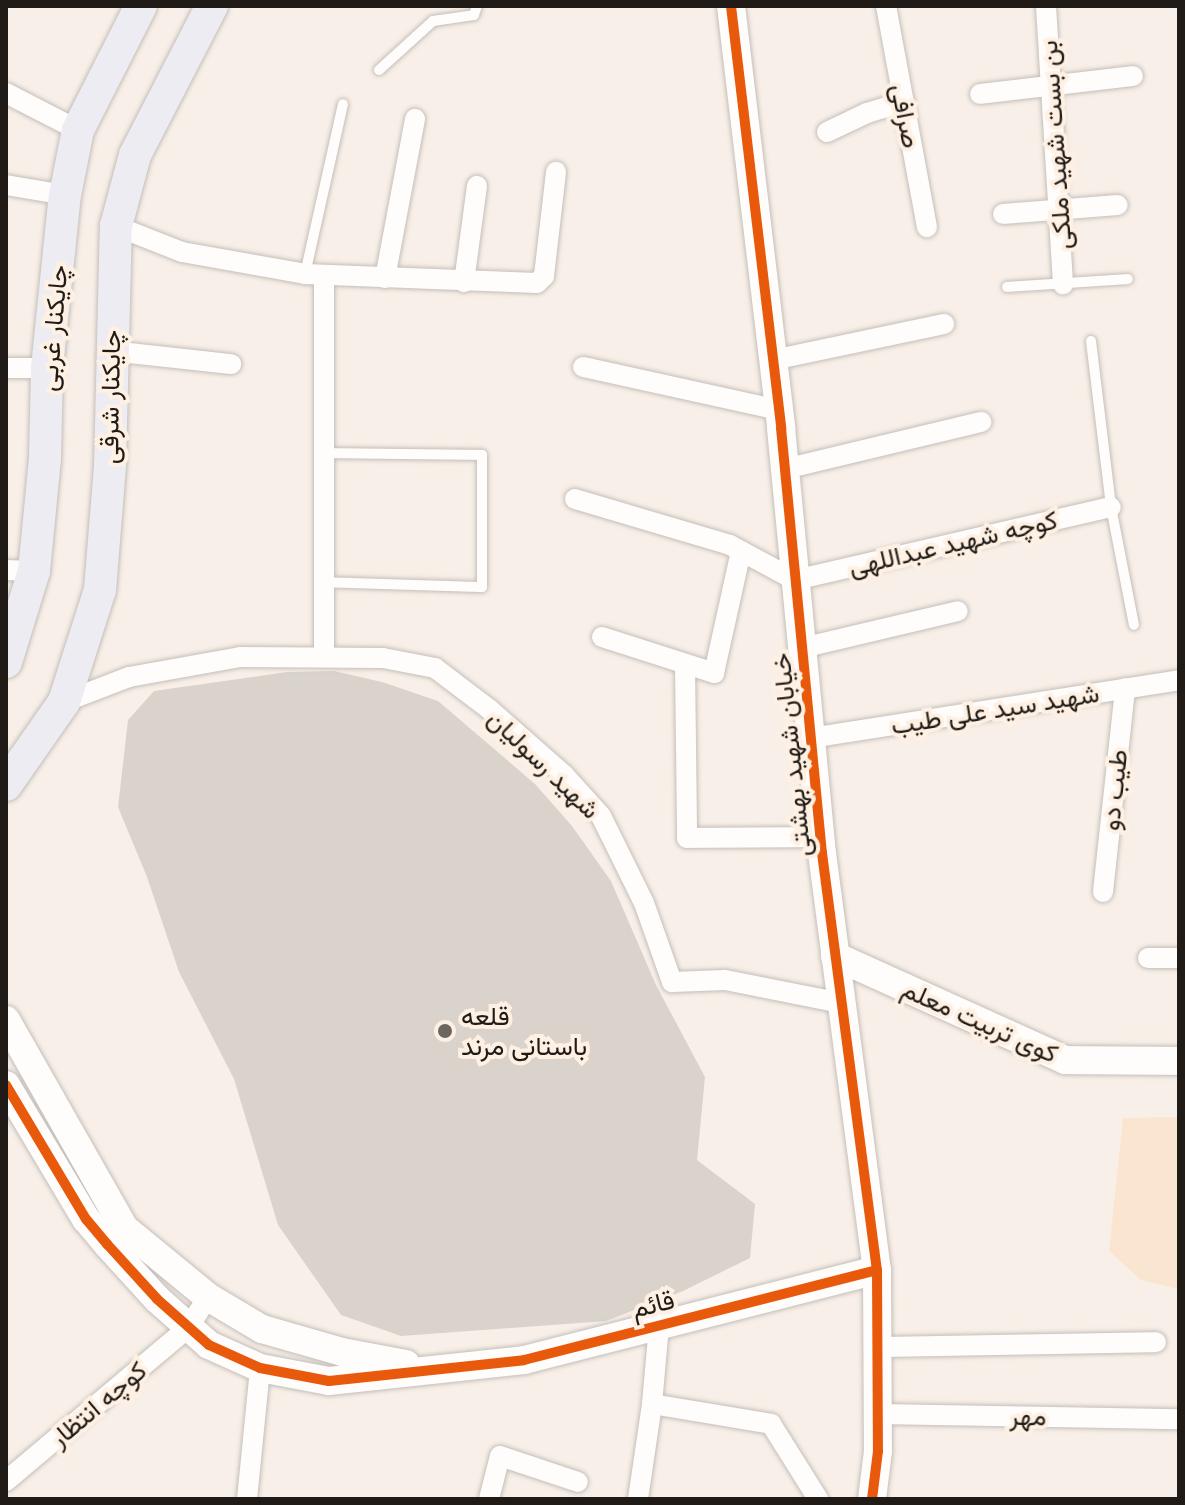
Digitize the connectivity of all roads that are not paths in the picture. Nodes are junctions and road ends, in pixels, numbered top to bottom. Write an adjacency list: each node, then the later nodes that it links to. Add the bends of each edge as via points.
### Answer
1 (141, 6): 15 (main road, چایکنار غربی)
2 (212, 6): 24 (main road, چایکنار شرقی, via 135,155)
3 (477, 6): 7 (lane, via 474,15 433,21)
4 (731, 6): 35 (street, خیابان شهید بهشتی)
5 (886, 6): 12 (street, صرافی)
6 (1046, 6): 9 (street, بن بست شهید ملکی)
7 (379, 70)
8 (1133, 76): 9 (street)
9 (1051, 86): 11 (street); 22 (street, بن بست شهید ملکی)
10 (6, 93): 15 (street)
11 (980, 94)
12 (904, 102): 16 (street); 25 (street, صرافی)
13 (343, 104): 26 (lane)
14 (415, 119): 27 (street)
15 (78, 130): 20 (main road, چایکنار غربی)
16 (827, 132)
17 (556, 172): 29 (street, via 543,281)
18 (6, 185): 20 (street)
19 (477, 186): 29 (street)
20 (65, 195): 39 (main road, چایکنار غربی)
21 (1118, 205): 22 (street)
22 (1059, 210): 23 (street); 30 (street, بن بست شهید ملکی)
23 (1003, 214)
24 (116, 226): 26 (street, via 182,252); 34 (main road, چایکنار شرقی)
25 (927, 227)
26 (314, 274): 27 (street); 42 (street)
27 (385, 278): 29 (street)
28 (1128, 279): 30 (lane)
29 (464, 282)
30 (1063, 284): 31 (lane)
31 (1007, 287)
32 (944, 324): 35 (street)
33 (1091, 341): 45 (lane)
34 (111, 351): 36 (street); 59 (main road, چایکنار شرقی, via 110,466 100,590)
35 (773, 360): 40 (street, خیابان شهید بهشتی)
36 (231, 364)
37 (583, 367): 40 (street)
38 (6, 368): 39 (street)
39 (47, 368): 47 (main road, چایکنار غربی, via 45,458)
40 (779, 410): 43 (street, خیابان شهید بهشتی)
41 (981, 422): 43 (street)
42 (324, 453): 49 (street); 49 (lane, via 482,455 482,587)
43 (785, 469): 48 (street, خیابان شهید بهشتی)
44 (575, 499): 46 (street)
45 (1111, 507): 48 (street, کوچه شهید عبداللهی); 51 (lane)
46 (741, 551): 48 (street); 56 (street, via 714,673)
47 (20, 570): 55 (main road, چایکنار غربی)
48 (795, 580): 53 (street, خیابان شهید بهشتی)
49 (324, 582): 54 (street)
50 (958, 611): 53 (street)
51 (1134, 625)
52 (602, 637): 56 (street)
53 (802, 648): 60 (street, خیابان شهید بهشتی)
54 (324, 657): 59 (street, شهید رسولیان, via 240,657 129,677); 67 (street, شهید رسولیان, via 383,658 435,668 564,775 601,816 644,903 672,982 725,980)
55 (6, 662)
56 (685, 664): 62 (street, via 687,838)
57 (1179, 680): 58 (street, شهید سید علی طیب)
58 (1125, 688): 60 (street, شهید سید علی طیب); 63 (street, طیب دو)
59 (64, 702): 61 (main road, چایکنار شرقی)
60 (810, 738): 62 (street, خیابان شهید بهشتی)
61 (6, 785)
62 (821, 837): 64 (street, خیابان شهید بهشتی)
63 (1103, 892)
64 (835, 956): 67 (street, خیابان شهید بهشتی); 69 (street, کوی تربیت معلم, via 1065,1060)
65 (1148, 958): 66 (street)
66 (1179, 958)
67 (841, 1003): 71 (street, خیابان شهید بهشتی)
68 (6, 1020): 72 (street, via 124,1228)
69 (1179, 1061)
70 (6, 1085): 74 (street, قائم, via 86,1219)
71 (877, 1270): 73 (street, قائم); 76 (street, خیابان شهید بهشتی)
72 (208, 1297): 74 (street, کوچه انتظار); 78 (street, via 262,1329 342,1352)
73 (659, 1326): 78 (street, قائم, via 524,1360); 79 (street)
74 (189, 1327): 77 (street, قائم, via 209,1345); 82 (street, کوچه انتظار)
75 (1156, 1342): 76 (street)
76 (878, 1347): 80 (street, خیابان شهید بهشتی)
77 (260, 1368): 78 (street, قائم, via 329,1381); 84 (street)
78 (438, 1370)
79 (652, 1404): 86 (street); 87 (street, via 771,1424)
80 (878, 1414): 81 (street, مهر); 88 (street, خیابان شهید بهشتی)
81 (1179, 1419)
82 (6, 1481)
83 (578, 1482): 85 (street, via 500,1456)
84 (247, 1499)
85 (489, 1499)
86 (638, 1499)
87 (818, 1499)
88 (872, 1499)

